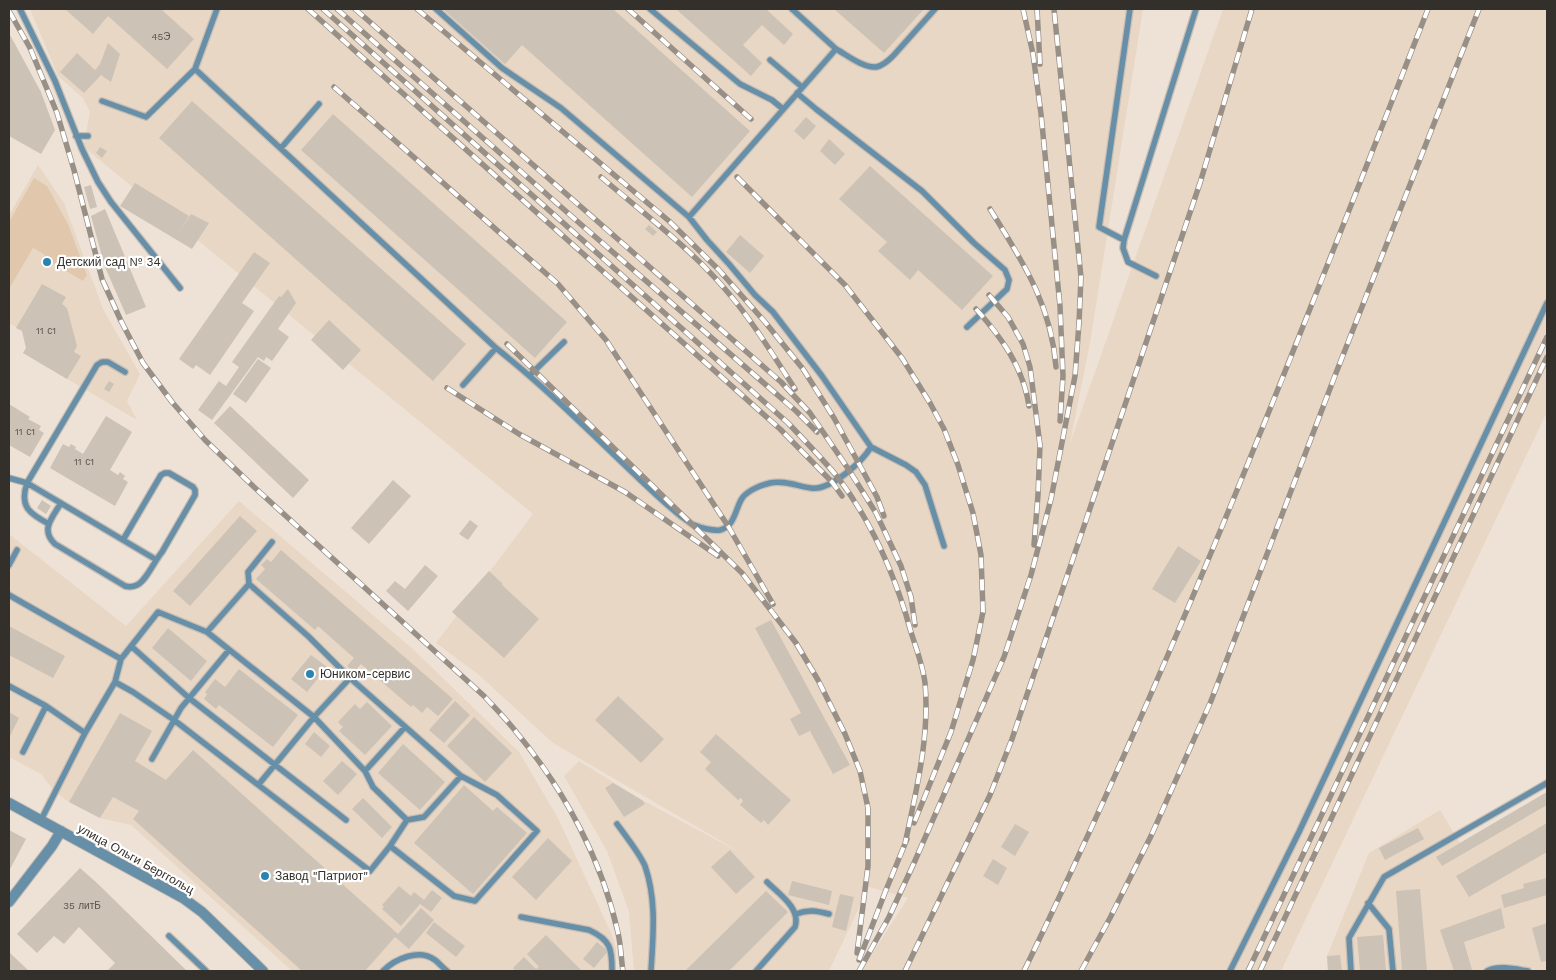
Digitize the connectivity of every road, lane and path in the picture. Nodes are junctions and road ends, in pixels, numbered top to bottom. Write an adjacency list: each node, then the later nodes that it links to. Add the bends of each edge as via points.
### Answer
1 (20, 9): 17 (lane, via 55,81)
2 (216, 9): 11 (lane)
3 (436, 9): 20 (lane, via 502,68 561,108)
4 (650, 9): 16 (lane, via 740,84)
5 (792, 9): 9 (lane)
6 (935, 9): 9 (lane, via 894,56 877,67 866,66)
7 (1130, 9): 21 (lane, via 1099,228)
8 (1196, 9): 21 (lane)
9 (836, 49): 12 (lane)
10 (770, 60): 12 (lane)
11 (196, 69): 14 (lane, via 146,117); 19 (lane)
12 (802, 87): 13 (lane)
13 (797, 93): 16 (lane); 25 (lane, via 922,191 1005,270 1009,280 1007,289)
14 (102, 101)
15 (319, 104): 19 (lane)
16 (783, 109): 20 (lane)
17 (76, 136): 18 (lane); 23 (lane, via 111,202)
18 (88, 136)
19 (281, 148): 27 (lane)
20 (689, 217): 31 (lane, via 773,312)
21 (1124, 240): 22 (lane, via 1128,262)
22 (1156, 276)
23 (180, 288)
24 (1547, 303): 85 (lane, via 1299,832)
25 (967, 327)
26 (564, 342): 29 (lane)
27 (496, 348): 29 (lane); 30 (lane)
28 (125, 372): 33 (lane, via 108,362 97,365)
29 (530, 375): 31 (lane, via 667,505 694,525 709,529 720,530 728,526 744,496 756,488 785,482 812,489 823,487 858,463)
30 (463, 385)
31 (871, 447): 38 (lane, via 916,472 925,485)
32 (9, 478): 33 (lane)
33 (27, 483): 34 (lane); 35 (lane, via 27,508 32,515)
34 (61, 503): 35 (lane); 36 (lane)
35 (49, 524): 40 (lane, via 50,539 55,544 125,586 138,585)
36 (123, 540): 40 (lane); 40 (lane, via 161,475 169,473 185,482 193,487 195,495)
37 (272, 542): 42 (lane, via 248,572)
38 (944, 546)
39 (17, 550): 41 (lane)
40 (155, 559)
41 (9, 565)
42 (249, 584): 44 (lane); 48 (lane)
43 (9, 595): 47 (lane)
44 (207, 632): 45 (lane, via 158,612); 46 (lane)
45 (131, 646): 47 (lane); 51 (lane)
46 (229, 650): 51 (lane); 53 (lane)
47 (121, 659): 49 (lane)
48 (350, 678): 53 (lane); 55 (lane)
49 (115, 682): 54 (lane); 56 (lane)
50 (9, 686): 52 (lane)
51 (189, 698): 54 (lane); 59 (lane)
52 (46, 706): 56 (lane); 57 (lane)
53 (314, 717): 59 (lane); 60 (lane)
54 (174, 720): 58 (lane); 63 (lane)
55 (405, 726): 60 (lane); 61 (lane)
56 (85, 733): 65 (lane)
57 (23, 752)
58 (152, 759)
59 (275, 764): 63 (lane); 66 (lane)
60 (365, 771): 67 (lane, via 373,787)
61 (461, 776): 67 (lane, via 424,817); 70 (lane, via 496,794 537,831 475,901 454,896)
62 (1547, 783): 73 (lane, via 1384,877)
63 (259, 784): 70 (lane, via 370,871)
64 (9, 803): 65 (street, улица Ольги Берггольц)
65 (41, 820): 69 (street, улица Ольги Берггольц)
66 (346, 820)
67 (407, 820): 70 (lane)
68 (617, 824): 83 (lane, via 644,865 651,890 654,918)
69 (61, 831): 72 (street); 79 (street, улица Ольги Берггольц, via 183,898 202,912)
70 (390, 846)
71 (767, 882): 74 (lane)
72 (9, 902)
73 (1368, 903): 86 (lane, via 1349,938); 87 (lane, via 1389,929)
74 (796, 914): 75 (lane, via 813,910); 84 (lane, via 795,927)
75 (830, 914)
76 (521, 917): 82 (lane, via 598,934 612,952)
77 (169, 936): 78 (lane)
78 (206, 971)
79 (262, 971)
80 (383, 971): 81 (lane, via 399,959 423,956 434,959)
81 (447, 971)
82 (612, 971)
83 (651, 971)
84 (756, 971)
85 (1230, 971)
86 (1351, 971)
87 (1393, 971)
88 (1487, 971): 89 (lane, via 1506,968)
89 (1528, 971)

